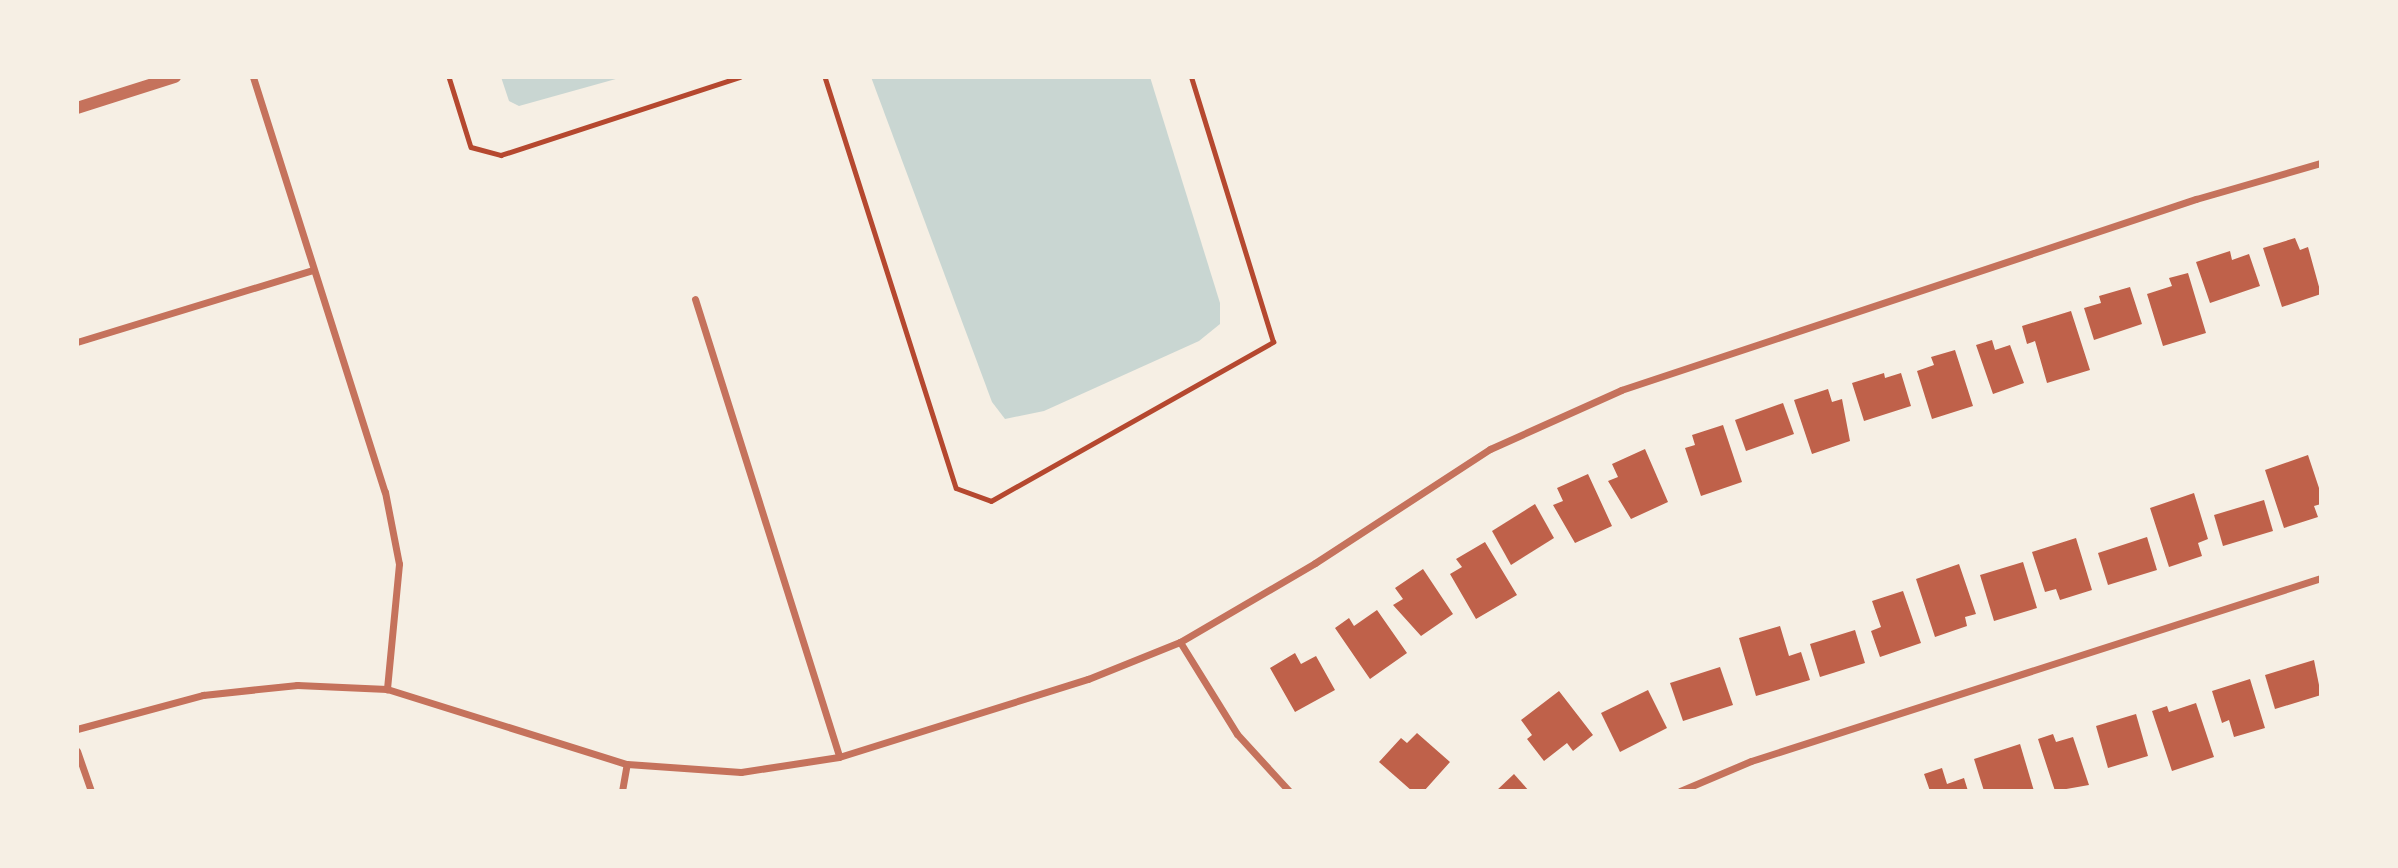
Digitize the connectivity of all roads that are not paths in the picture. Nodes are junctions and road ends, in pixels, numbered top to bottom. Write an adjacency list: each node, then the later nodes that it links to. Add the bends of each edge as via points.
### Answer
1 (175, 77): 3 (street)
2 (253, 77): 5 (street)
3 (77, 108)
4 (2321, 163): 9 (street, via 2183,204 1621,390 1490,449 1315,563)
5 (313, 270): 7 (street); 10 (street, via 385,492 399,564)
6 (695, 299): 13 (street)
7 (77, 342)
8 (2321, 578): 18 (street, via 1751,761)
9 (1180, 642): 13 (street, via 1076,683); 17 (street, via 1237,734)
10 (387, 690): 11 (street, via 297,685 203,695); 14 (street)
11 (77, 729)
12 (77, 751): 15 (street)
13 (839, 757): 14 (street, via 741,772)
14 (627, 764): 16 (street)
15 (91, 791)
16 (622, 791)
17 (1289, 791)
18 (1680, 791)

